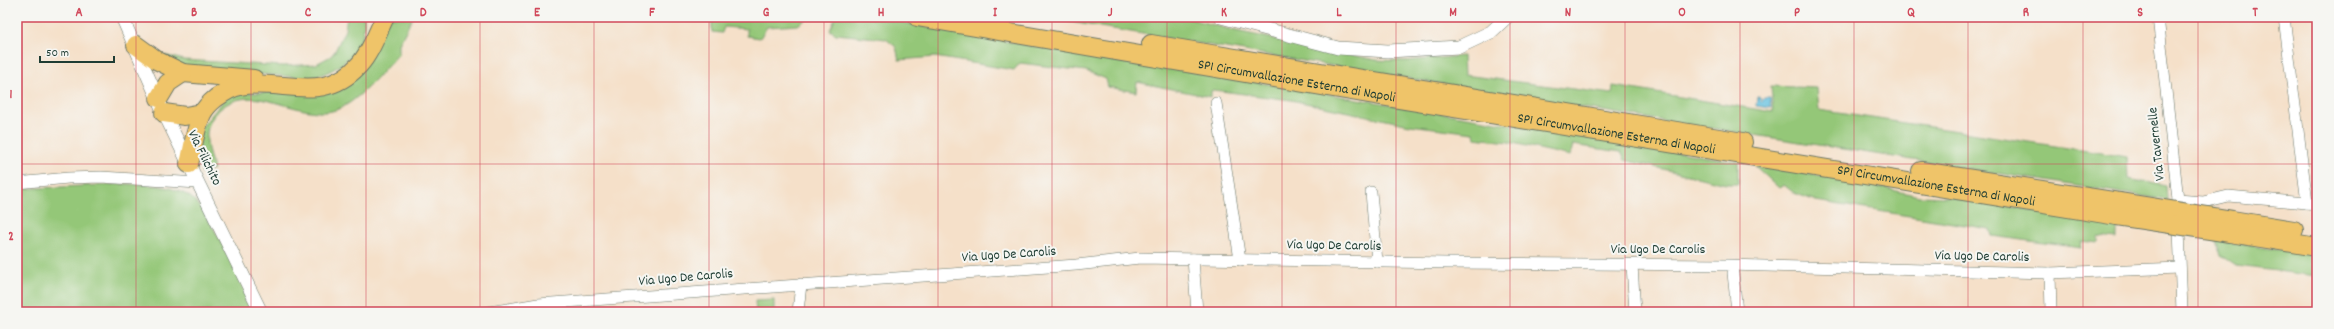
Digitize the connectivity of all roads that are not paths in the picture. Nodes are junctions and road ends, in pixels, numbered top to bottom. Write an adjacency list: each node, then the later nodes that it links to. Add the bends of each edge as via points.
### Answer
1 (122, 17): 10 (street, Via Filichito)
2 (370, 17): 11 (highway, via 368,35 362,48 341,71 328,78 312,81)
3 (385, 17): 14 (highway, via 366,55 345,77 328,85 310,89 240,86 223,93)
4 (916, 17): 21 (highway, SP1 Circumvallazione Esterna di Napoli, via 1406,100)
5 (988, 17): 21 (highway, SP1 Circumvallazione Esterna di Napoli, via 1852,160)
6 (1222, 17): 7 (street, via 1338,48 1388,51 1459,47 1491,32)
7 (1507, 17)
8 (2158, 17): 19 (street, Via Tavernelle)
9 (2284, 17): 20 (street)
10 (136, 45): 11 (highway, via 158,61); 13 (street, Via Filichito)
11 (183, 73): 13 (highway, via 168,83)
12 (1216, 102): 26 (street)
13 (161, 106): 14 (highway, via 185,116); 15 (street, Via Filichito)
14 (202, 113): 15 (highway)
15 (189, 164): 17 (street, Via Filichito)
16 (17, 183): 17 (street, via 102,177)
17 (198, 183): 33 (street, Via Filichito)
18 (1371, 192): 27 (street)
19 (2178, 200): 20 (street, via 2203,202 2228,196); 29 (street, Via Tavernelle)
20 (2312, 203)
21 (2118, 209): 22 (highway, SP1 Circumvallazione Esterna di Napoli, bridge)
22 (2231, 227): 23 (highway, SP1 Circumvallazione Esterna di Napoli); 24 (highway, SP1 Circumvallazione Esterna di Napoli)
23 (2317, 234)
24 (2317, 247)
25 (1193, 259): 26 (street, Via Ugo De Carolis); 32 (street, Via Ugo De Carolis, via 1140,258 1076,265); 36 (street)
26 (1240, 260): 27 (street, Via Ugo De Carolis)
27 (1377, 262): 28 (street, Via Ugo De Carolis)
28 (1632, 265): 30 (street, Via Ugo De Carolis); 37 (street)
29 (2180, 268): 30 (street, Via Ugo De Carolis); 40 (street, Via Tavernelle)
30 (2050, 273): 39 (street)
31 (1733, 274): 38 (street)
32 (801, 284): 34 (street, Via Ugo De Carolis, via 538,304); 35 (street)
33 (261, 312)
34 (489, 312)
35 (798, 312)
36 (1197, 312)
37 (1635, 312)
38 (1737, 312)
39 (2051, 312)
40 (2182, 312)

